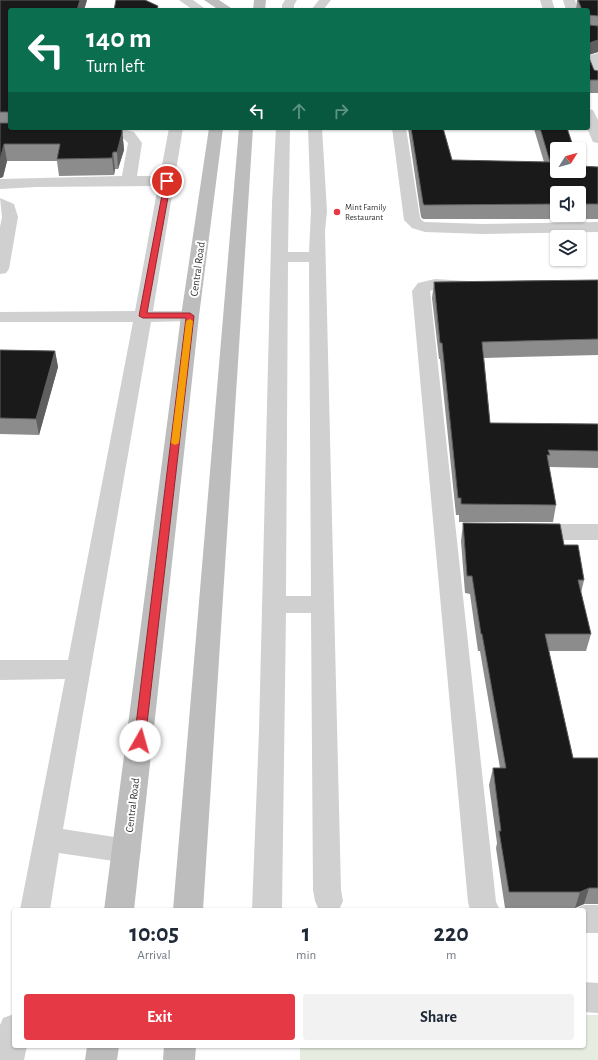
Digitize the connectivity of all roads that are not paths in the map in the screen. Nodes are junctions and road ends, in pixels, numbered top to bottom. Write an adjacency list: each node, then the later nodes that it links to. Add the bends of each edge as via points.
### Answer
1 (185, 0): 4 (street)
2 (210, 0): 5 (main road)
3 (325, 0): 6 (street)
4 (198, 8)
5 (224, 8)
6 (319, 8)
7 (598, 57): 8 (street, via 590,59)
8 (598, 79)
9 (590, 118): 17 (street)
10 (176, 130): 19 (street)
11 (216, 130): 28 (main road, Central Road)
12 (246, 130): 43 (main road)
13 (283, 130): 23 (street)
14 (315, 130): 24 (street)
15 (399, 130): 22 (street, via 412,220 418,225 483,228)
16 (78, 133): 18 (street, via 129,135 136,143)
17 (598, 139)
18 (129, 181): 19 (street); 20 (street)
19 (167, 181): 27 (street)
20 (0, 184)
21 (0, 203): 25 (street, via 8,207 10,217)
22 (598, 227)
23 (279, 257): 24 (street); 34 (street)
24 (318, 257): 35 (street)
25 (0, 269)
26 (482, 285): 30 (street, via 435,284 424,287 421,291)
27 (143, 316): 28 (street); 29 (street); 36 (street)
28 (190, 316): 39 (main road, Central Road)
29 (0, 317)
30 (444, 531): 31 (street); 45 (street)
31 (467, 531)
32 (514, 532): 33 (street)
33 (598, 532)
34 (274, 604): 35 (street); 44 (street)
35 (323, 605): 40 (street)
36 (78, 669): 37 (street); 38 (street)
37 (0, 670)
38 (48, 839): 39 (street); 41 (street)
39 (127, 851): 42 (main road, Central Road)
40 (329, 901)
41 (35, 908)
42 (120, 908)
43 (188, 908)
44 (267, 908)
45 (484, 908)
46 (586, 919): 47 (street)
47 (598, 919)
48 (586, 997): 49 (street)
49 (598, 998)
50 (12, 1039): 53 (street)
51 (103, 1048): 54 (main road)
52 (180, 1048): 55 (main road)
53 (8, 1060)
54 (102, 1060)
55 (179, 1060)

